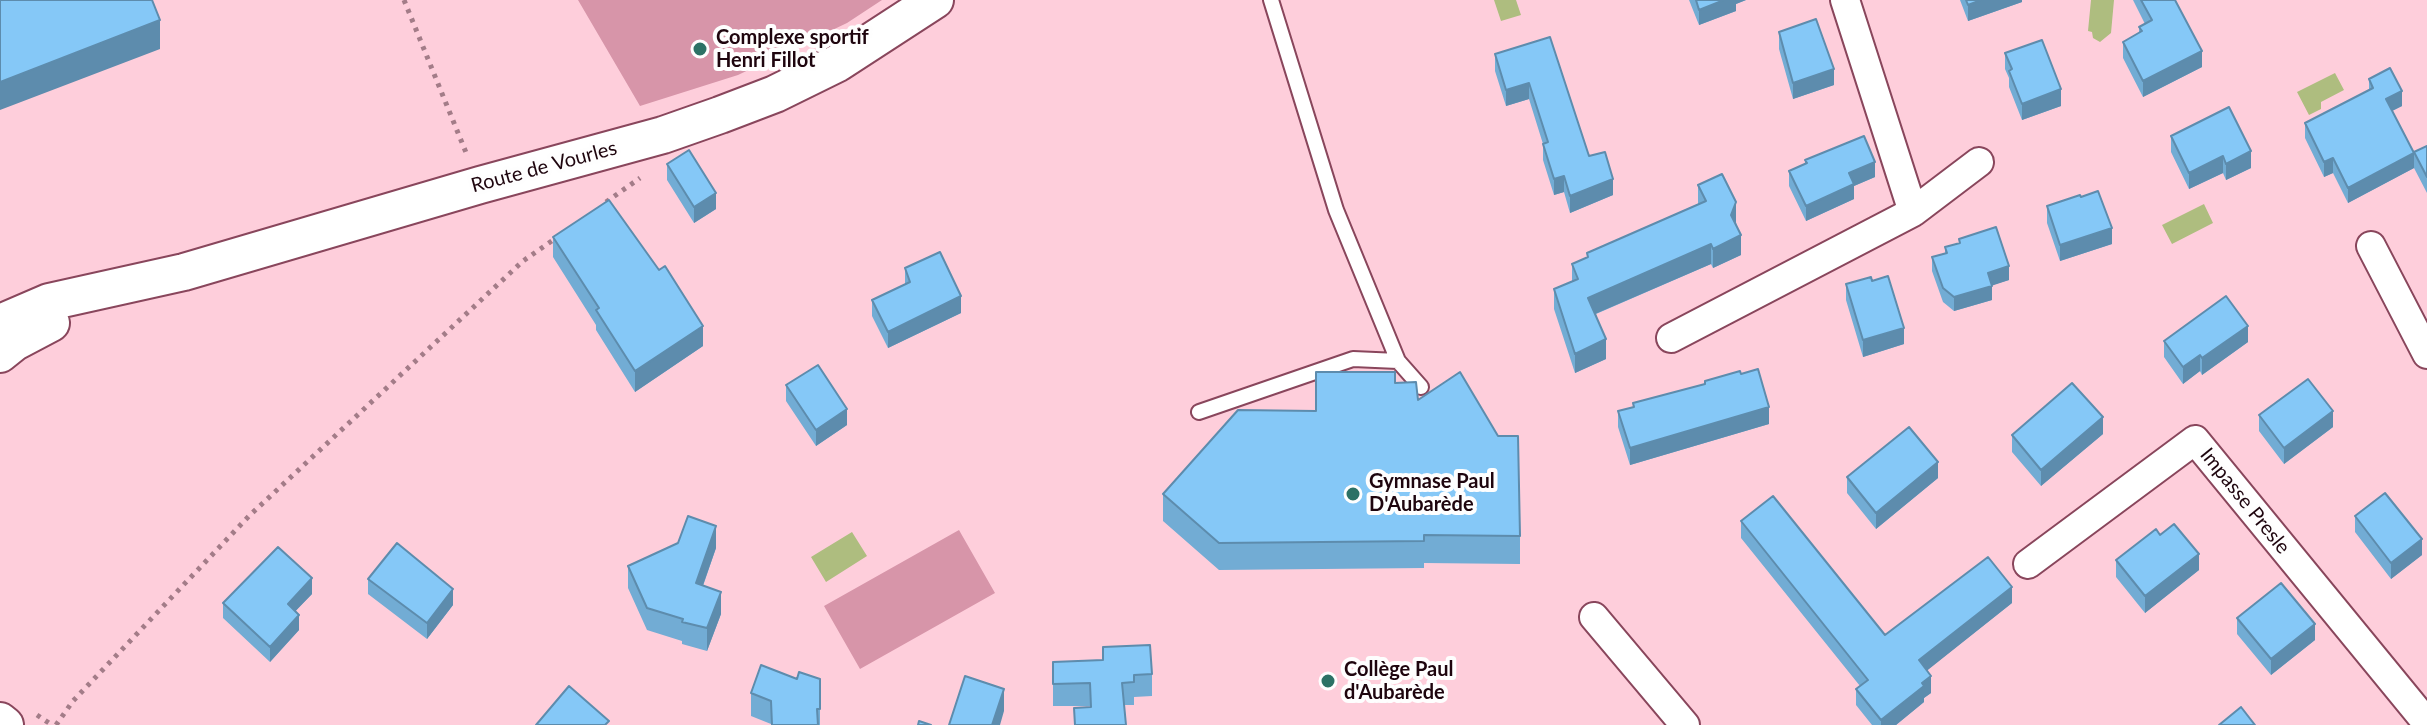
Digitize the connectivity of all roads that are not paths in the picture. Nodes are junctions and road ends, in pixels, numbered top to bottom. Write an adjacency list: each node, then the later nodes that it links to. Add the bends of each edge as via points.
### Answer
1 (935, 0): 7 (street, Route de Vourles, via 838,63 788,88 663,135)
2 (1271, 0): 12 (lane, via 1336,210)
3 (1845, 0): 5 (street)
4 (1979, 162): 5 (street)
5 (1913, 212): 9 (street)
6 (2371, 246): 11 (street)
7 (131, 283): 8 (street, Route de Vourles, via 49,302); 10 (street, Route de Vourles, via 39,328)
8 (0, 323)
9 (1671, 338)
10 (0, 354)
11 (2427, 354)
12 (1398, 361): 13 (lane); 14 (lane, via 1353,359)
13 (1421, 387)
14 (1199, 412)
15 (2028, 564): 18 (street, Impasse Presle, via 2195,440)
16 (1594, 617): 20 (street)
17 (0, 721): 19 (street)
18 (2427, 723)
19 (5, 725)
20 (1685, 725)

